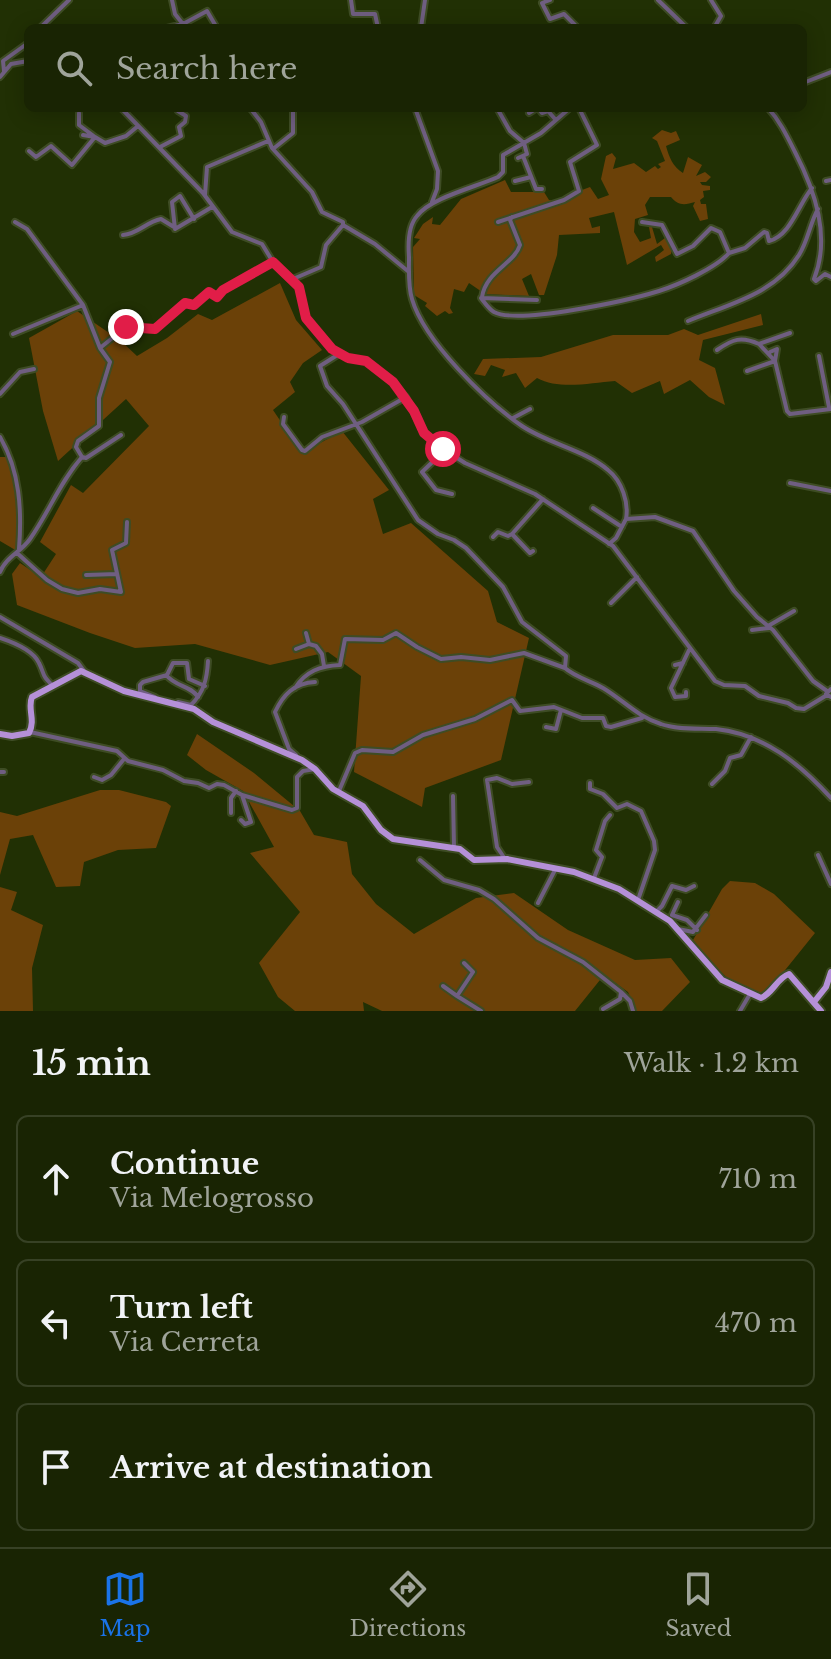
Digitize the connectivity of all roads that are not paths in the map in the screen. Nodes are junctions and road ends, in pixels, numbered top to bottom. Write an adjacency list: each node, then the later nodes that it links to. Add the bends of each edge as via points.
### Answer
1 (69, 0): 8 (street)
2 (172, 0): 9 (street)
3 (351, 0): 12 (street, via 353,14 375,14)
4 (425, 0): 13 (street)
5 (550, 0): 14 (street, via 542,3 550,19 564,14)
6 (658, 0): 15 (street)
7 (711, 0): 16 (street, via 721,16)
8 (44, 24)
9 (184, 24)
10 (188, 24): 11 (street, via 207,11)
11 (215, 24)
12 (377, 24)
13 (422, 24)
14 (574, 24)
15 (683, 24)
16 (716, 24)
17 (24, 45): 19 (street, via 3,61)
18 (24, 62): 19 (street)
19 (4, 71): 21 (street)
20 (831, 72): 22 (street)
21 (0, 77)
22 (807, 81)
23 (125, 112): 35 (street)
24 (180, 112): 40 (street, via 186,116 179,127 181,136)
25 (253, 112): 38 (street)
26 (293, 112): 41 (street, via 293,133)
27 (416, 112): 48 (street, via 438,171)
28 (499, 112): 39 (street)
29 (549, 112): 34 (street)
30 (565, 112): 34 (street)
31 (581, 112): 51 (street, via 597,145 570,162 579,191)
32 (771, 112): 45 (street)
33 (79, 113): 37 (street, via 79,125)
34 (555, 119): 39 (street)
35 (138, 126): 37 (street, via 105,143); 40 (street)
36 (83, 135): 37 (street)
37 (95, 137): 42 (street, via 72,165 51,146 36,157)
38 (268, 141): 41 (street); 47 (street, via 207,167)
39 (524, 143): 43 (street, via 527,154 520,157); 48 (street, via 503,155 498,177)
40 (160, 147): 47 (street)
41 (273, 149): 56 (street, via 312,192 322,212)
42 (29, 151)
43 (531, 177): 44 (street); 46 (street, via 536,189)
44 (515, 181)
45 (812, 188): 50 (street); 59 (street, via 774,241 764,232)
46 (542, 189)
47 (205, 195): 49 (street)
48 (432, 202): 61 (street, via 413,222)
49 (212, 207): 52 (street); 60 (street, via 232,232 262,244)
50 (818, 209): 62 (street, via 824,246 814,279 816,283 825,274); 67 (street, via 801,252 771,287)
51 (512, 217): 54 (street); 64 (street, via 518,252 503,264)
52 (194, 219): 57 (street); 57 (street, via 180,196 172,202)
53 (15, 222): 66 (street, via 27,229)
54 (498, 222)
55 (642, 222): 59 (street, via 662,225 677,254 711,228 720,232)
56 (343, 225): 61 (street); 63 (street, via 326,245 321,267)
57 (174, 227): 58 (street, via 161,219)
58 (123, 235)
59 (729, 253): 64 (street, via 660,291 582,309 505,315 492,311)
60 (273, 262): 63 (street); 71 (street, via 217,297 209,292 194,305 185,303 155,329 126,327)
61 (409, 272): 84 (street, via 412,303 444,356)
62 (831, 277)
63 (293, 279): 74 (street, via 308,321)
64 (481, 298): 65 (street)
65 (537, 300)
66 (83, 305): 69 (street); 71 (street)
67 (688, 321)
68 (790, 333): 70 (street)
69 (13, 334)
70 (759, 344): 72 (street, via 744,338); 76 (street)
71 (100, 348): 89 (street, via 110,362 99,398 99,426 76,447)
72 (717, 350)
73 (770, 352): 76 (street, via 777,349)
74 (339, 354): 80 (street, via 366,361); 85 (street, via 320,366 327,386)
75 (819, 356): 82 (street)
76 (775, 361): 78 (street); 82 (street, via 790,414)
77 (34, 369): 79 (street, via 20,372)
78 (747, 371)
79 (0, 394)
80 (406, 397): 85 (street); 88 (street, via 424,433)
81 (530, 409): 84 (street)
82 (831, 409)
83 (284, 417): 85 (street, via 283,424 305,451 322,437)
84 (513, 418): 95 (street, via 542,439 608,469 624,496)
85 (356, 425): 121 (street, via 418,520 466,548 503,587 522,622 566,656)
86 (121, 435): 89 (street)
87 (0, 437): 102 (street, via 14,469 22,513)
88 (445, 450): 92 (street, via 422,472 436,490); 93 (street)
89 (82, 457): 102 (street)
90 (790, 483): 91 (street)
91 (831, 491)
92 (452, 494)
93 (543, 499): 98 (street); 100 (street)
94 (593, 508): 97 (street)
95 (626, 519): 97 (street); 110 (street, via 655,517 693,531 734,591)
96 (127, 522): 104 (street, via 126,543 112,550)
97 (622, 527): 100 (street)
98 (512, 534): 99 (street, via 498,532); 101 (street)
99 (493, 537)
100 (609, 544): 106 (street)
101 (533, 551)
102 (18, 552): 103 (street); 104 (street, via 47,580 78,593 121,592)
103 (0, 572)
104 (117, 574): 105 (street)
105 (86, 575)
106 (637, 577): 107 (street); 115 (street)
107 (611, 603)
108 (794, 611): 110 (street)
109 (0, 617): 122 (street)
110 (769, 627): 111 (street); 129 (street)
111 (752, 630)
112 (306, 633): 114 (street)
113 (0, 638): 125 (street, via 35,657)
114 (309, 644): 116 (street); 120 (street, via 322,654)
115 (690, 648): 118 (street); 129 (street, via 709,675 724,685 745,686 759,696 804,709)
116 (296, 649)
117 (208, 661): 126 (street)
118 (683, 663): 119 (street); 128 (street, via 671,688 675,697)
119 (675, 665)
120 (324, 666): 121 (street, via 340,665 345,639 383,640 396,633 441,659 490,660 524,653); 127 (street)
121 (565, 668): 134 (street)
122 (84, 671): 125 (main road); 131 (main road, via 115,688)
123 (166, 675): 126 (street, via 173,663 187,663 189,679); 130 (street); 131 (street, via 140,685 140,691)
124 (315, 682): 127 (street)
125 (52, 685): 136 (main road, via 30,701)
126 (205, 686): 130 (street)
127 (295, 688): 139 (street, via 282,697 275,712)
128 (686, 692)
129 (829, 693)
130 (198, 697): 132 (street, via 191,705)
131 (155, 700): 132 (main road)
132 (173, 704): 139 (main road)
133 (561, 710): 134 (street, via 603,718 611,727); 135 (street, via 559,729); 147 (street, via 520,711 512,700 393,752 361,751 351,759)
134 (644, 717): 138 (street, via 662,725)
135 (546, 727)
136 (30, 732): 137 (main road); 140 (street, via 120,752)
137 (0, 734)
138 (751, 737): 145 (street); 150 (street, via 801,766)
139 (297, 757): 141 (main road)
140 (124, 759): 142 (street, via 105,778); 146 (street, via 184,781)
141 (315, 769): 147 (main road); 148 (street, via 297,777 295,810)
142 (94, 777)
143 (529, 782): 156 (street, via 487,780 497,847)
144 (590, 783): 162 (street, via 590,789 605,795 614,807 627,804 641,811 648,826 655,850)
145 (712, 784)
146 (236, 791): 148 (street); 151 (street)
147 (340, 794): 154 (main road, via 363,806 393,839)
148 (242, 795): 153 (street, via 251,822)
149 (453, 796): 154 (street)
150 (831, 798)
151 (231, 813)
152 (610, 815): 159 (street, via 596,850 602,857)
153 (241, 820)
154 (454, 848): 156 (main road, via 474,860)
155 (818, 855): 160 (street)
156 (505, 859): 158 (main road)
157 (420, 860): 172 (street, via 444,880 494,899 538,938 583,962)
158 (555, 870): 159 (main road); 164 (street)
159 (594, 878): 162 (main road)
160 (831, 884)
161 (694, 886): 165 (street, via 672,886)
162 (638, 900): 165 (main road)
163 (678, 902): 168 (street, via 672,915)
164 (538, 903)
165 (656, 912): 167 (main road)
166 (706, 915): 168 (street)
167 (678, 929): 168 (street); 173 (main road, via 722,980)
168 (697, 930)
169 (464, 963): 174 (street, via 473,972)
170 (831, 972): 175 (main road)
171 (443, 986): 174 (street)
172 (621, 992): 176 (street, via 620,999); 179 (street)
173 (750, 994): 175 (main road, via 765,997 789,974); 180 (street)
174 (457, 996): 178 (street)
175 (817, 997): 177 (main road)
176 (603, 1009)
177 (820, 1010)
178 (481, 1011)
179 (633, 1011)
180 (740, 1011)

